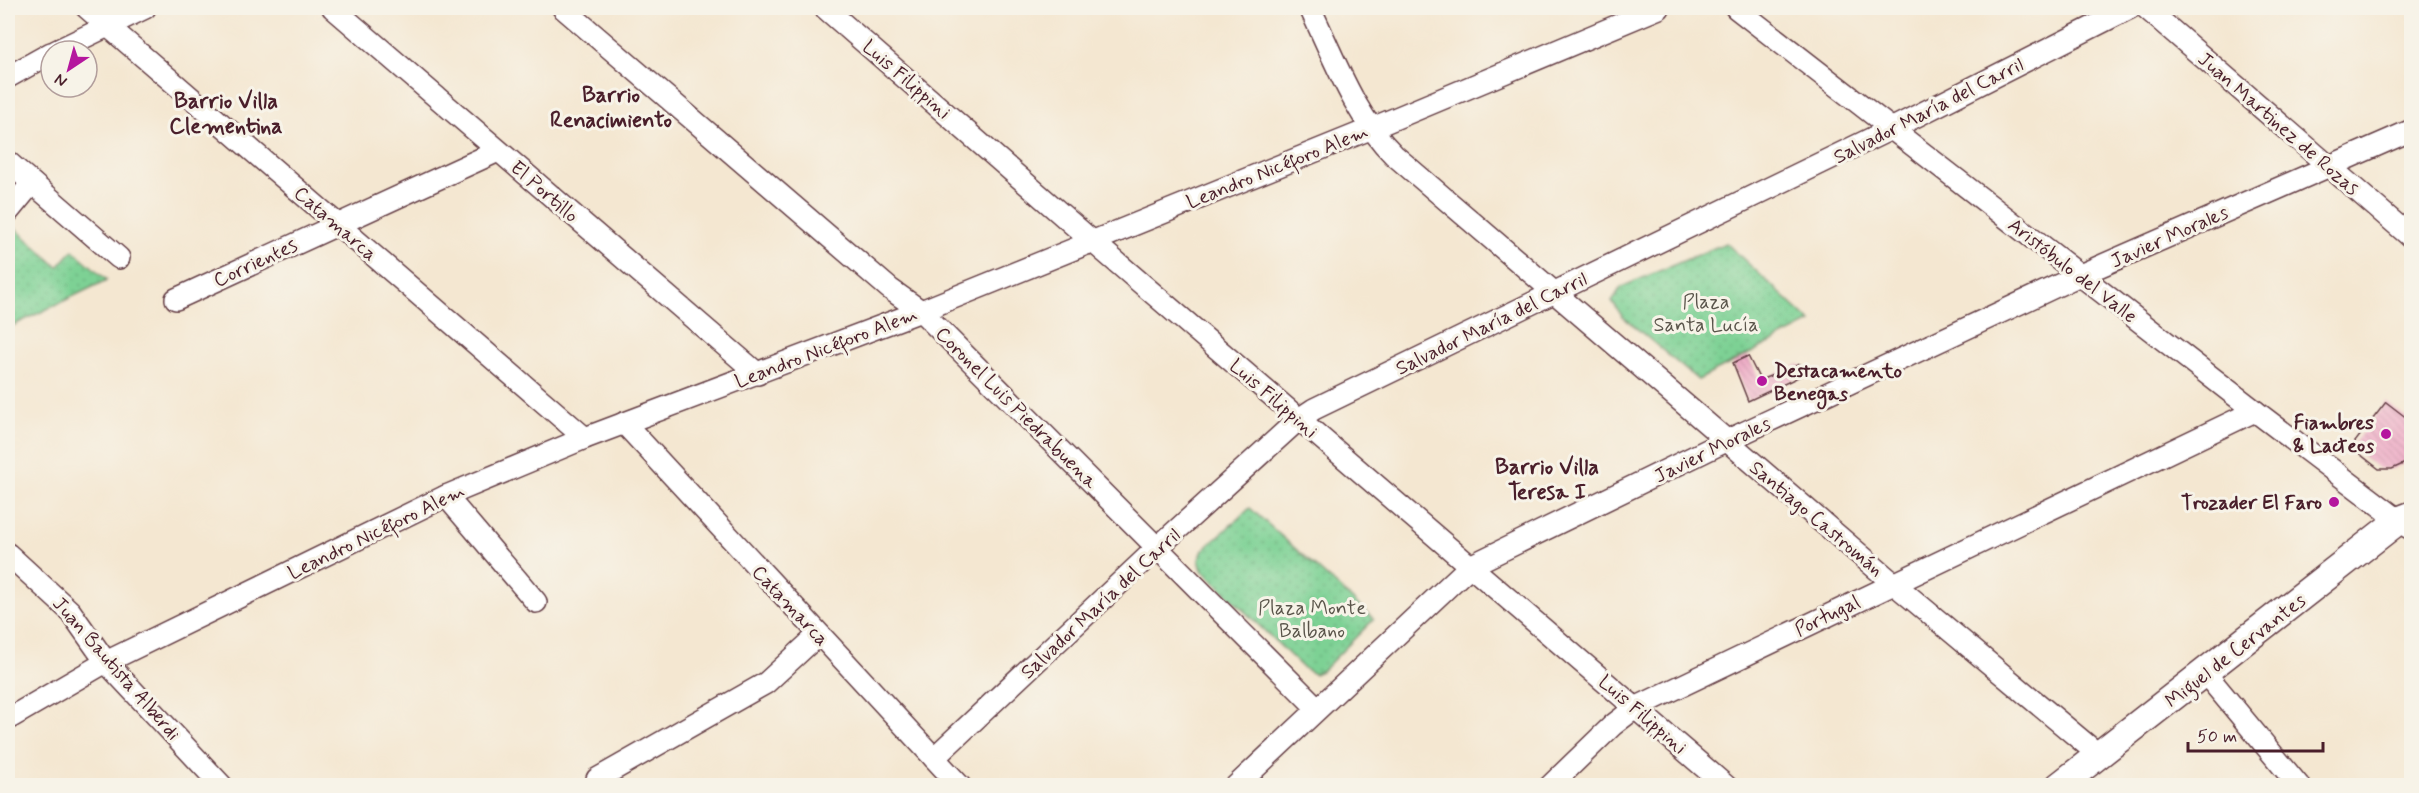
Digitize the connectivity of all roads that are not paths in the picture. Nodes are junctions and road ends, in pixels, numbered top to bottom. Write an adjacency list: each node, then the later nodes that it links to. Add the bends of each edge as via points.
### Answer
1 (87, 8): 11 (street, Catamarca)
2 (145, 8): 11 (street)
3 (333, 8): 18 (street, El Portillo)
4 (563, 8): 30 (street, Coronel Luis Piedrabuena, via 890,289)
5 (825, 8): 25 (street, Luis Filippini)
6 (1310, 8): 15 (street, Santiago Castromán)
7 (1659, 8): 15 (street, Leandro Nicéforo Alem)
8 (1736, 8): 16 (street, Aristóbulo del Valle)
9 (2130, 8): 16 (street, Salvador María del Carril)
10 (2146, 8): 20 (street, Juan Martinez de Rozas)
11 (108, 26): 12 (street); 23 (street, Catamarca)
12 (81, 39)
13 (39, 60): 14 (street)
14 (8, 77)
15 (1370, 129): 25 (street, Leandro Nicéforo Alem); 28 (street, Santiago Castromán, via 1394,155)
16 (1891, 129): 27 (street, Aristóbulo del Valle); 28 (street, Salvador María del Carril)
17 (2412, 130): 20 (street, Javier Morales)
18 (498, 151): 23 (street, Corrientes); 31 (street, El Portillo)
19 (8, 162): 21 (street)
20 (2328, 166): 24 (street, Juan Martinez de Rozas); 27 (street, Javier Morales)
21 (32, 183): 22 (street); 26 (street)
22 (8, 212)
23 (337, 224): 29 (street, Corrientes); 35 (street, Catamarca)
24 (2412, 238)
25 (1092, 241): 30 (street, Leandro Nicéforo Alem); 33 (street, Luis Filippini)
26 (119, 258)
27 (2080, 275): 32 (street, Aristóbulo del Valle); 36 (street, Javier Morales)
28 (1555, 292): 33 (street, Salvador María del Carril, via 1334,398); 36 (street, Santiago Castromán)
29 (176, 299)
30 (921, 311): 31 (street, Leandro Nicéforo Alem); 39 (street, Coronel Luis Piedrabuena)
31 (758, 374): 34 (street, Leandro Nicéforo Alem)
32 (2255, 411): 38 (street, Aristóbulo del Valle); 42 (street, Portugal)
33 (1299, 419): 39 (street, Salvador María del Carril); 41 (street, Luis Filippini)
34 (624, 423): 35 (street, Leandro Nicéforo Alem); 44 (street, Catamarca)
35 (585, 438): 37 (street, Leandro Nicéforo Alem)
36 (1726, 441): 41 (street, Javier Morales); 42 (street, Santiago Castromán)
37 (446, 496): 43 (street); 45 (street, Leandro Nicéforo Alem)
38 (2408, 522): 46 (main road, Miguel de Cervantes)
39 (1157, 548): 47 (street, Coronel Luis Piedrabuena); 51 (street, Salvador María del Carril)
40 (8, 554): 45 (street, Juan Bautista Alberdi, via 70,611)
41 (1470, 566): 47 (street, Javier Morales); 48 (street, Luis Filippini)
42 (1893, 583): 48 (street, Portugal); 50 (street, Santiago Castromán)
43 (536, 602)
44 (818, 635): 51 (street, Catamarca); 52 (street, via 766,683)
45 (106, 662): 49 (street, Leandro Nicéforo Alem); 53 (street, Juan Bautista Alberdi)
46 (2205, 673): 50 (main road, Miguel de Cervantes); 59 (street)
47 (1317, 708): 55 (street, Javier Morales)
48 (1635, 708): 56 (street, Portugal); 57 (street, Luis Filippini)
49 (8, 718)
50 (2099, 755): 58 (main road, Miguel de Cervantes)
51 (934, 758): 54 (street, Catamarca)
52 (597, 779)
53 (222, 786)
54 (960, 786)
55 (1236, 786)
56 (1550, 786)
57 (1726, 786)
58 (2059, 786)
59 (2299, 786)

